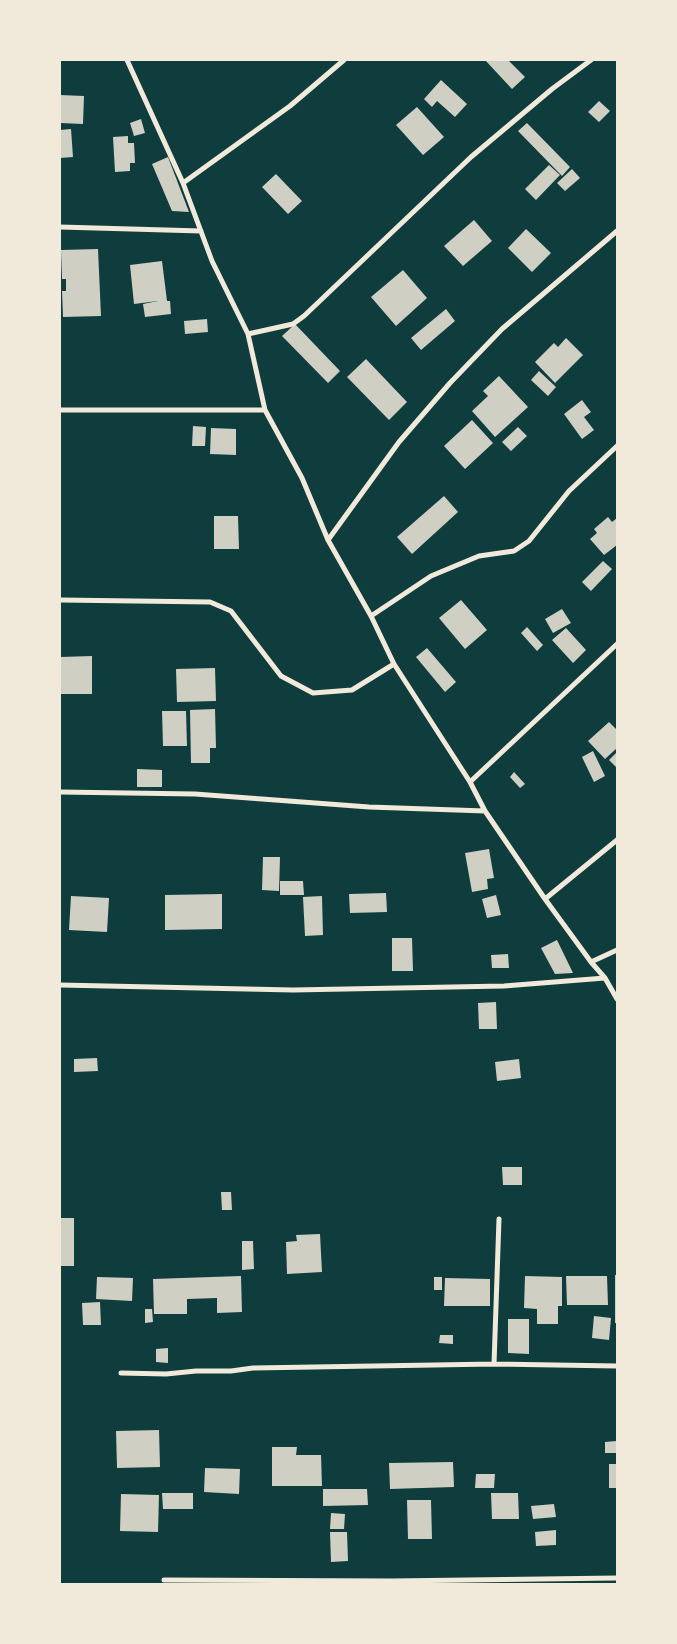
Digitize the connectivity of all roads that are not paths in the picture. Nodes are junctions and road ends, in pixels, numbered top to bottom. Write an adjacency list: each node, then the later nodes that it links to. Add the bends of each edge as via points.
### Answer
1 (127, 60): 4 (street)
2 (344, 60): 4 (street, via 290,106)
3 (591, 60): 8 (street, via 471,157 304,316 293,324)
4 (183, 182): 6 (street)
5 (60, 227): 6 (street)
6 (201, 231): 8 (street)
7 (617, 231): 12 (street, via 502,329 450,383 399,442)
8 (248, 334): 10 (street)
9 (60, 410): 10 (street)
10 (265, 410): 12 (street, via 302,478)
11 (617, 446): 14 (street, via 569,491 529,541 514,550 479,556 431,576)
12 (328, 540): 14 (street)
13 (60, 600): 16 (street, via 210,602 231,611 282,676 313,693 352,690)
14 (371, 616): 16 (street)
15 (617, 644): 17 (street)
16 (394, 664): 17 (street)
17 (470, 782): 19 (street)
18 (60, 792): 19 (street, via 195,794 369,807)
19 (485, 811): 21 (street)
20 (617, 840): 21 (street)
21 (545, 899): 23 (street)
22 (617, 950): 23 (street)
23 (591, 962): 24 (street)
24 (605, 978): 25 (street, via 504,986 293,990); 26 (street)
25 (60, 985)
26 (617, 999)
27 (499, 1219): 28 (street)
28 (494, 1364): 29 (street); 30 (street)
29 (617, 1366)
30 (121, 1373)
31 (617, 1578): 32 (street)
32 (164, 1580)

